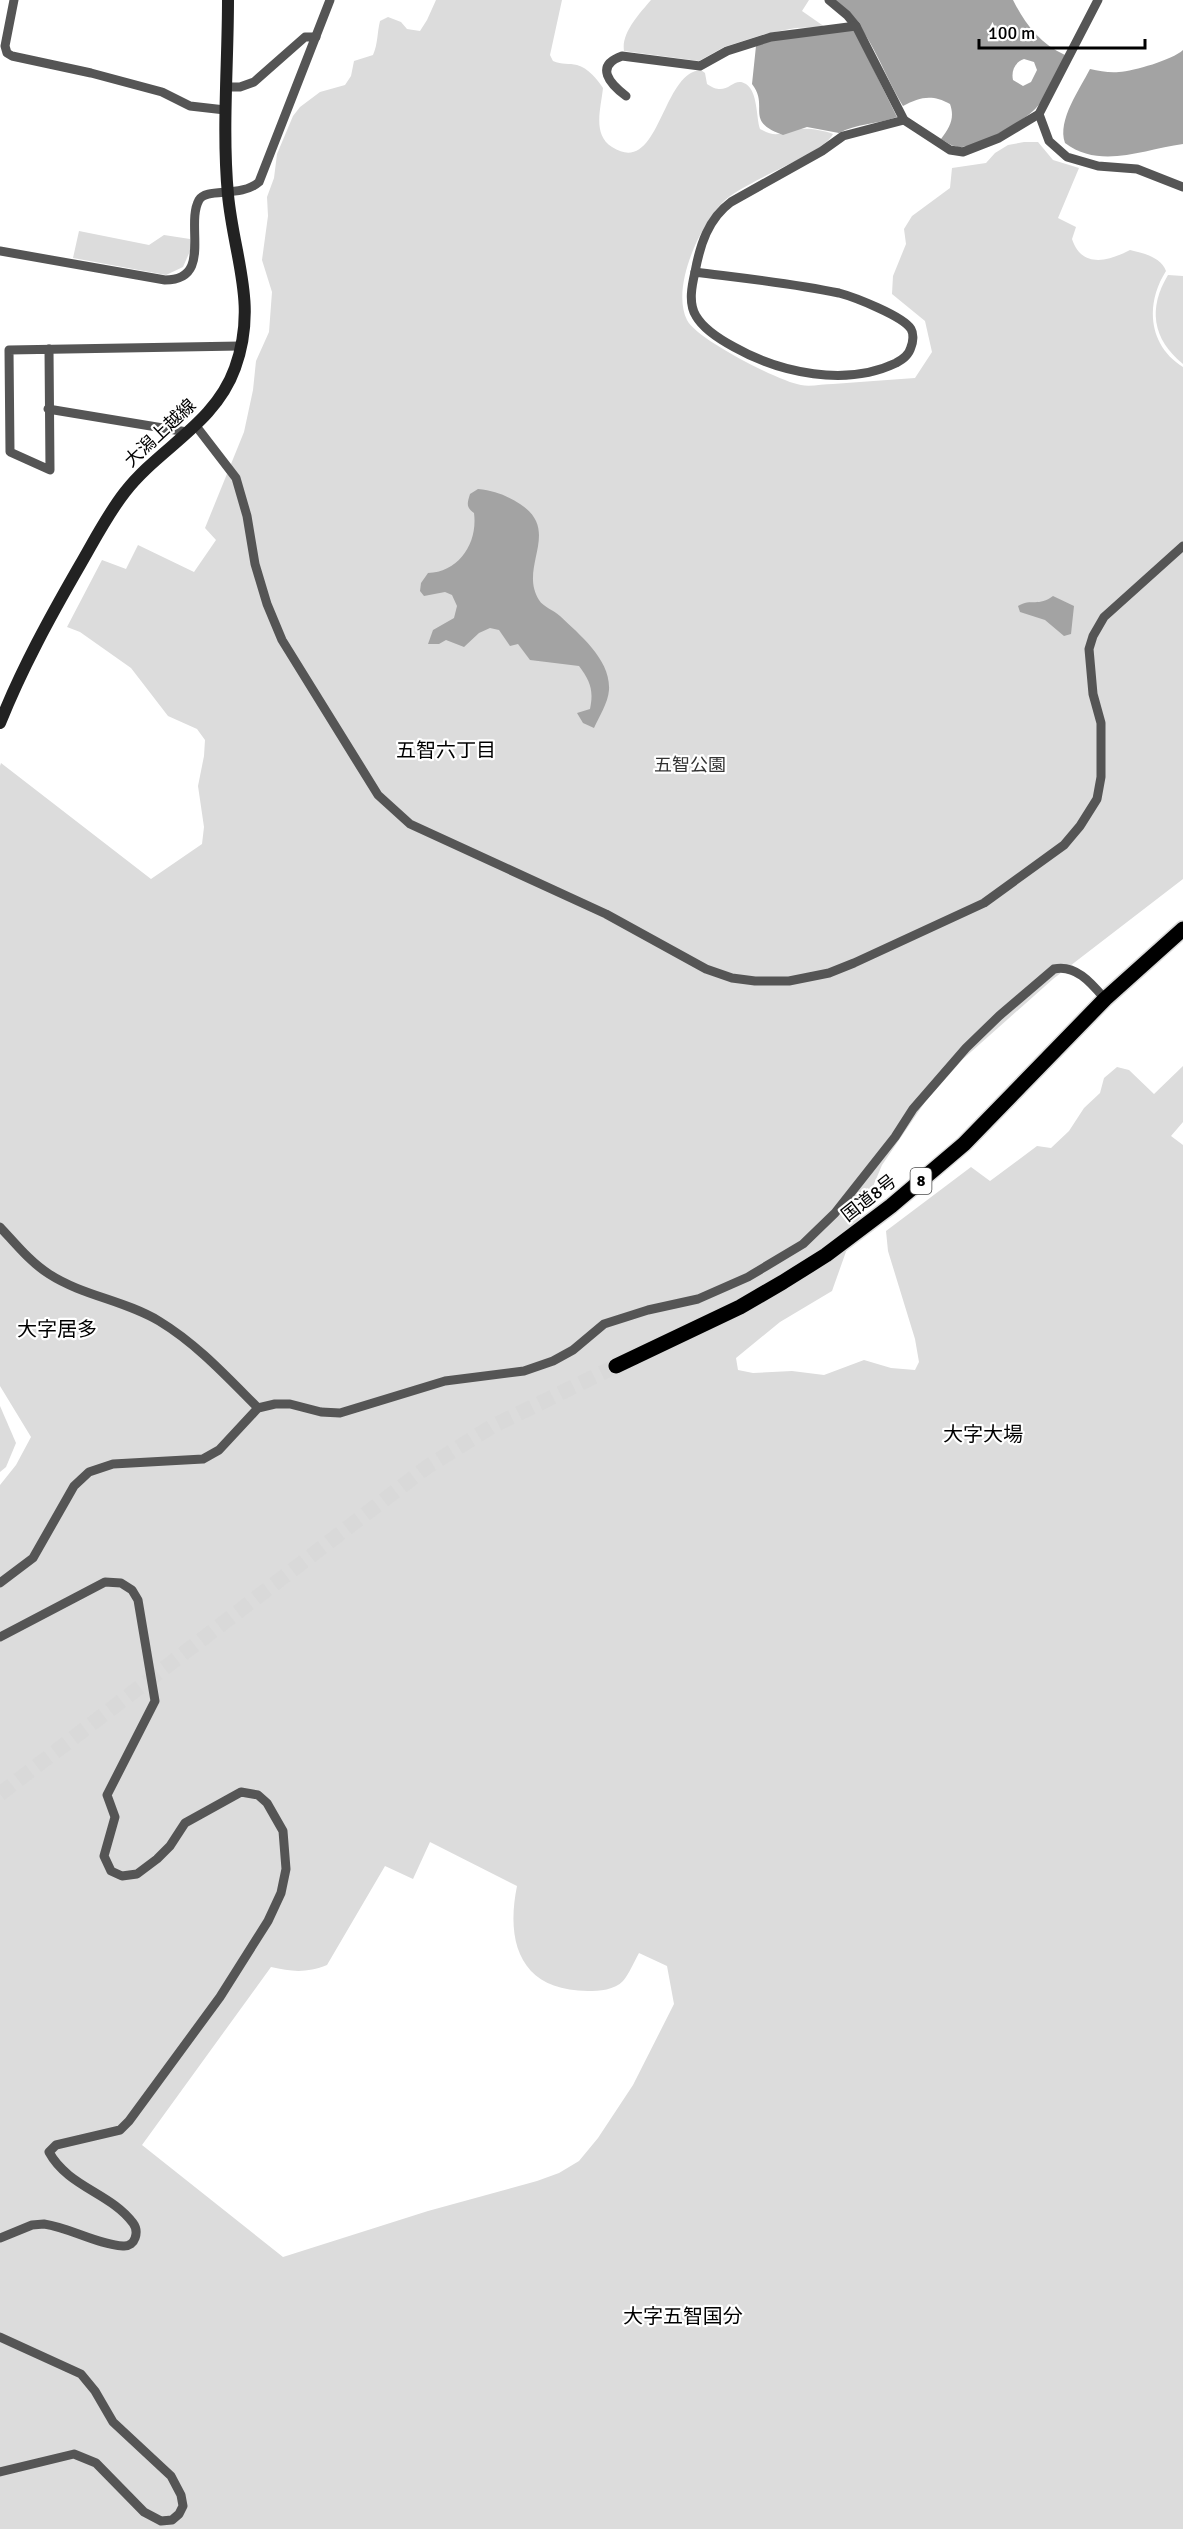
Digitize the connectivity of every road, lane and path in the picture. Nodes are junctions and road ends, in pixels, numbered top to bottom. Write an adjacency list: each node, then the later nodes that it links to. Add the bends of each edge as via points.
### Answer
1 (14, 0): 10 (street, via 5,46 12,56 162,92 190,106)
2 (228, 0): 8 (main road, 大潟上越線)
3 (330, 0): 7 (street)
4 (829, 0): 6 (street)
5 (1098, 0): 11 (street)
6 (856, 26): 9 (street, via 771,37 727,51 700,66 614,58 606,76); 12 (street)
7 (316, 37): 8 (street, via 305,37 248,86); 14 (street, via 259,182 253,188)
8 (226, 87): 10 (main road, 大潟上越線)
9 (626, 96)
10 (225, 110): 14 (main road, 大潟上越線)
11 (1039, 114): 12 (street, via 999,138 963,152 950,150); 13 (street, via 1049,141 1067,157 1098,166 1137,170)
12 (904, 120): 16 (street, via 843,136 723,208 700,246)
13 (1183, 187)
14 (228, 194): 15 (street, via 206,193 200,197 194,215 194,259 190,268 175,280); 17 (main road, 大潟上越線, via 247,309)
15 (0, 251)
16 (695, 272): 16 (street, via 691,288 695,315 717,337 768,364 839,375 896,363 906,357 912,346 913,334 899,319 841,294)
17 (240, 346): 18 (street); 20 (main road, 大潟上越線, via 235,368 218,401)
18 (49, 349): 19 (street); 19 (street, via 9,350 10,452 50,470)
19 (48, 409): 20 (street)
20 (191, 429): 21 (street, via 236,478 255,564 282,640 378,795 410,824 606,914 706,969 755,981 789,981 854,963 984,903 1064,844 1097,799 1101,777 1101,723 1093,694 1089,649 1093,636 1104,617); 22 (main road, 大潟上越線, via 139,475 112,510 39,636)
21 (1183, 546)
22 (0, 723)
23 (1183, 929): 24 (highway, 国道8号 / 8)
24 (1105, 999): 26 (highway, 国道8号 / 8, via 964,1144 826,1255 740,1307); 27 (street, via 1079,974 1063,967 1054,969 966,1048 827,1221 803,1244 729,1287 604,1324 573,1350 525,1371 445,1381 340,1413 283,1404)
25 (0, 1227): 27 (street, via 49,1274 95,1296 133,1307 196,1346)
26 (616, 1366)
27 (258, 1408): 28 (street, via 219,1450 203,1459 113,1464 89,1472 74,1486 33,1558)
28 (0, 1583)
29 (0, 1637): 30 (street, via 105,1582 121,1583 132,1590 144,1627 155,1701 107,1795 115,1817 104,1856 107,1865 122,1876 137,1874 170,1846 185,1823 241,1792 258,1795 283,1831 286,1869 281,1893 268,1921 220,1997 129,2121 120,2130 56,2145 49,2152 78,2184 132,2222 136,2238 131,2245 113,2245 47,2225 32,2225)
30 (0, 2238)
31 (0, 2337): 32 (street, via 81,2374 113,2422 171,2476 183,2506 172,2520 161,2521 144,2512 96,2463 74,2454)
32 (0, 2472)

